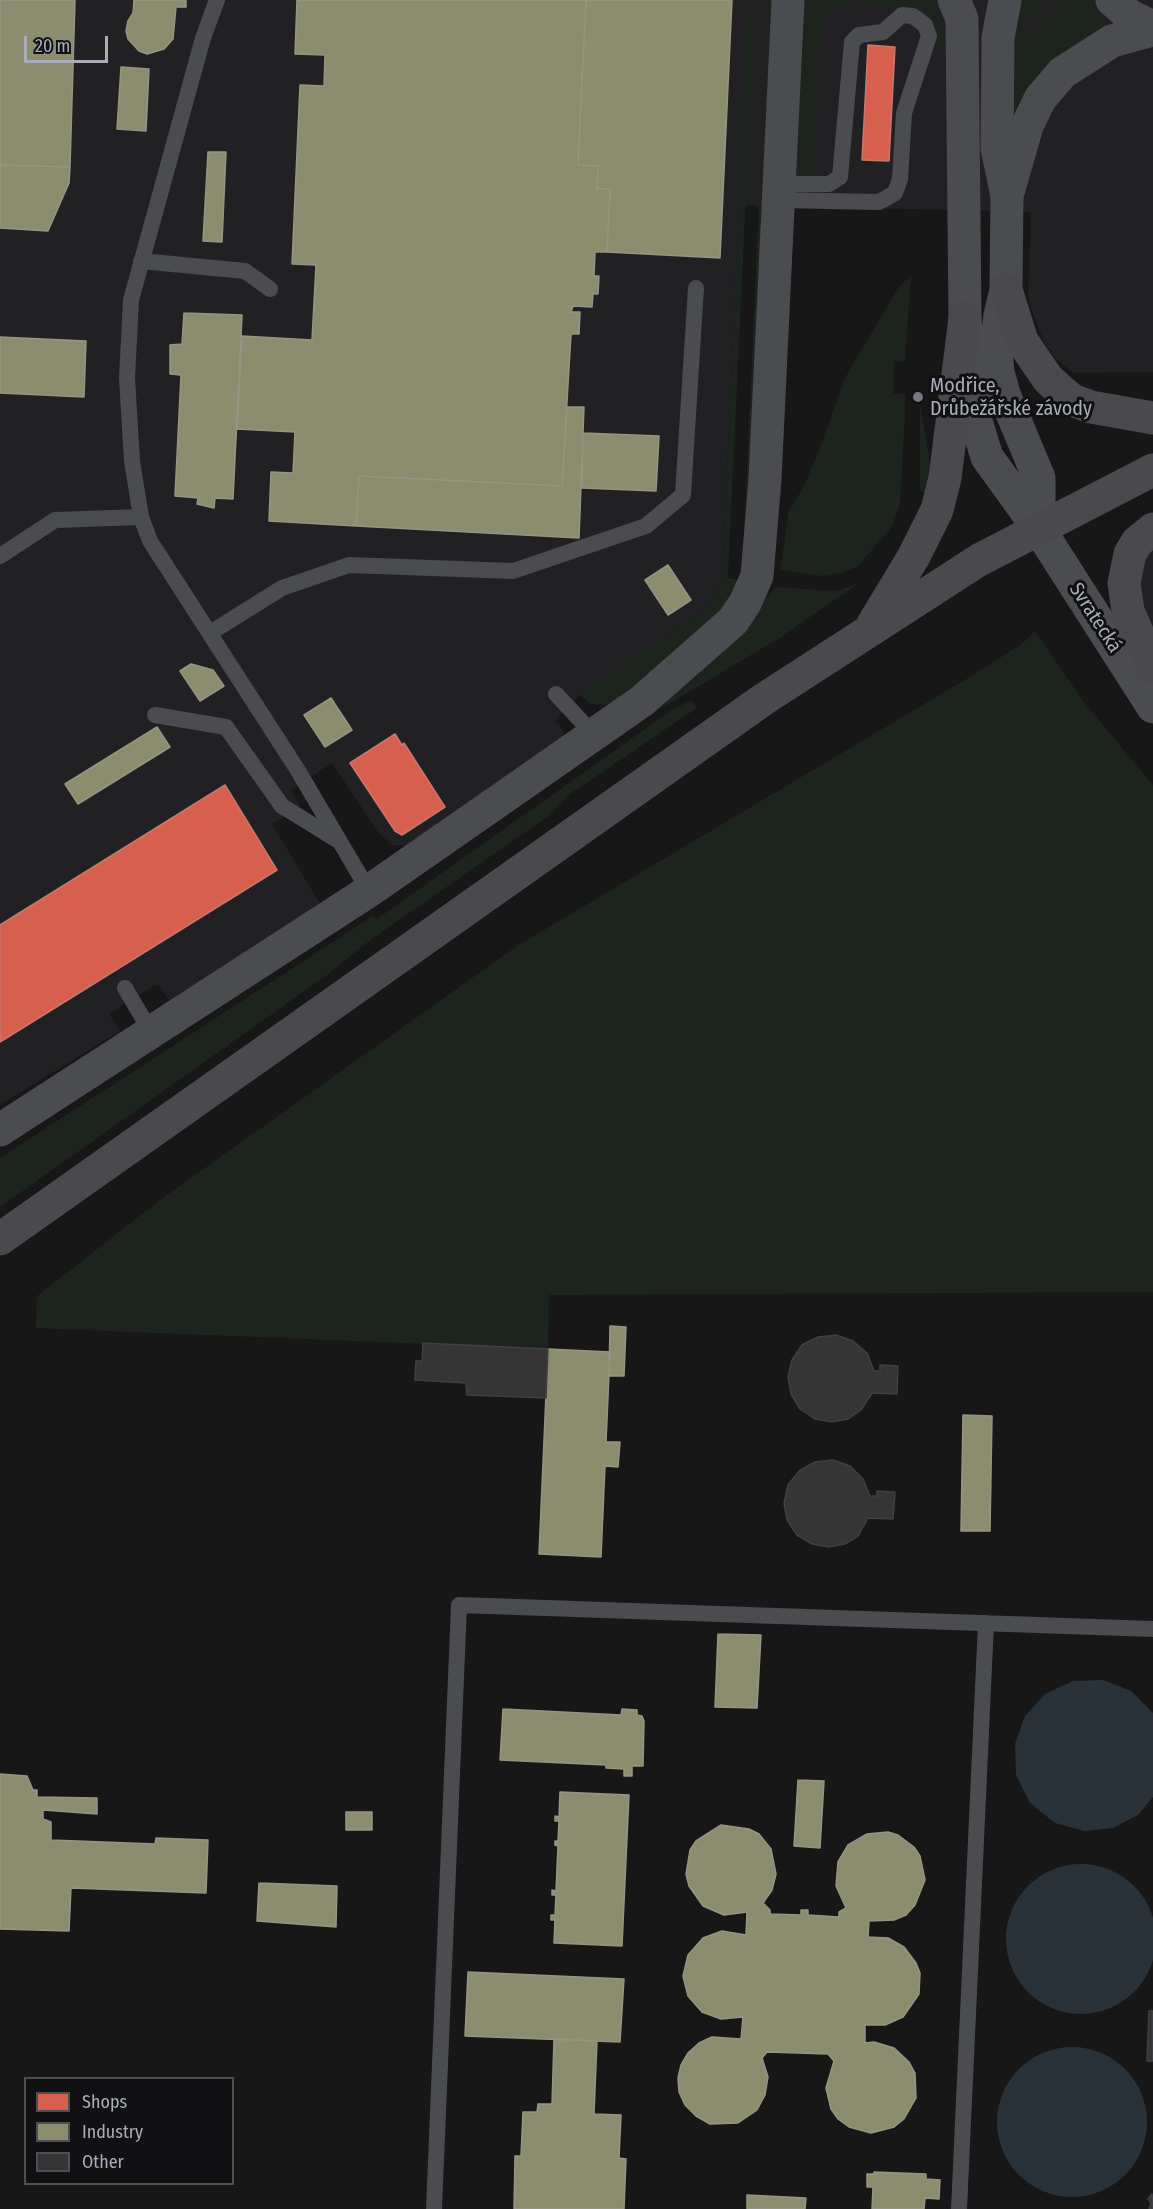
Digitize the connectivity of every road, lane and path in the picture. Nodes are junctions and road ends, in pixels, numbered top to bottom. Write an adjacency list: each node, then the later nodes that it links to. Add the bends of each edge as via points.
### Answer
1 (217, 0): 9 (lane)
2 (788, 0): 7 (street)
3 (954, 0): 13 (street, Svratecká, via 962,19)
4 (1005, 0): 8 (street, via 998,38 997,148)
5 (1112, 0): 6 (street, via 1130,16)
6 (1153, 28): 8 (street, via 1112,41 1062,73 1040,99 1027,126)
7 (778, 192): 7 (lane, via 879,202 896,193 904,113 929,36 925,25 914,16 902,15 883,32 859,35 852,42 840,177 829,184); 26 (street, via 757,576 733,621 642,701)
8 (1007, 196): 12 (street)
9 (141, 261): 11 (lane, via 245,271); 16 (lane, via 131,300 127,378 132,461)
10 (696, 288): 21 (lane, via 683,495 646,526 513,571 349,565 282,588)
11 (270, 290)
12 (1006, 290): 14 (main road, via 1022,341 1060,390 1090,407); 17 (street, via 997,333 998,372 1039,478)
13 (965, 318): 17 (street, Svratecká, via 972,408 980,440 996,472); 20 (main road, via 945,478 937,510)
14 (1153, 418)
15 (1153, 470): 17 (main road)
16 (141, 517): 19 (lane, via 55,520); 21 (lane, via 150,541)
17 (1039, 529): 20 (main road, via 979,560); 24 (street, Svratecká)
18 (1153, 529): 22 (main road, via 1130,554 1124,584 1128,611)
19 (0, 556)
20 (869, 630): 32 (main road, via 754,706)
21 (210, 633): 27 (lane)
22 (1153, 668)
23 (556, 694): 26 (lane)
24 (1153, 707)
25 (155, 715): 27 (lane, via 226,727 282,806)
26 (594, 735): 28 (street)
27 (340, 842): 28 (lane)
28 (369, 891): 30 (street)
29 (125, 988): 30 (lane)
30 (151, 1032): 31 (street)
31 (0, 1130)
32 (0, 1239)
33 (986, 1623): 34 (lane); 35 (lane, via 459,1605); 36 (lane)
34 (1153, 1629)
35 (434, 2209)
36 (959, 2209)

